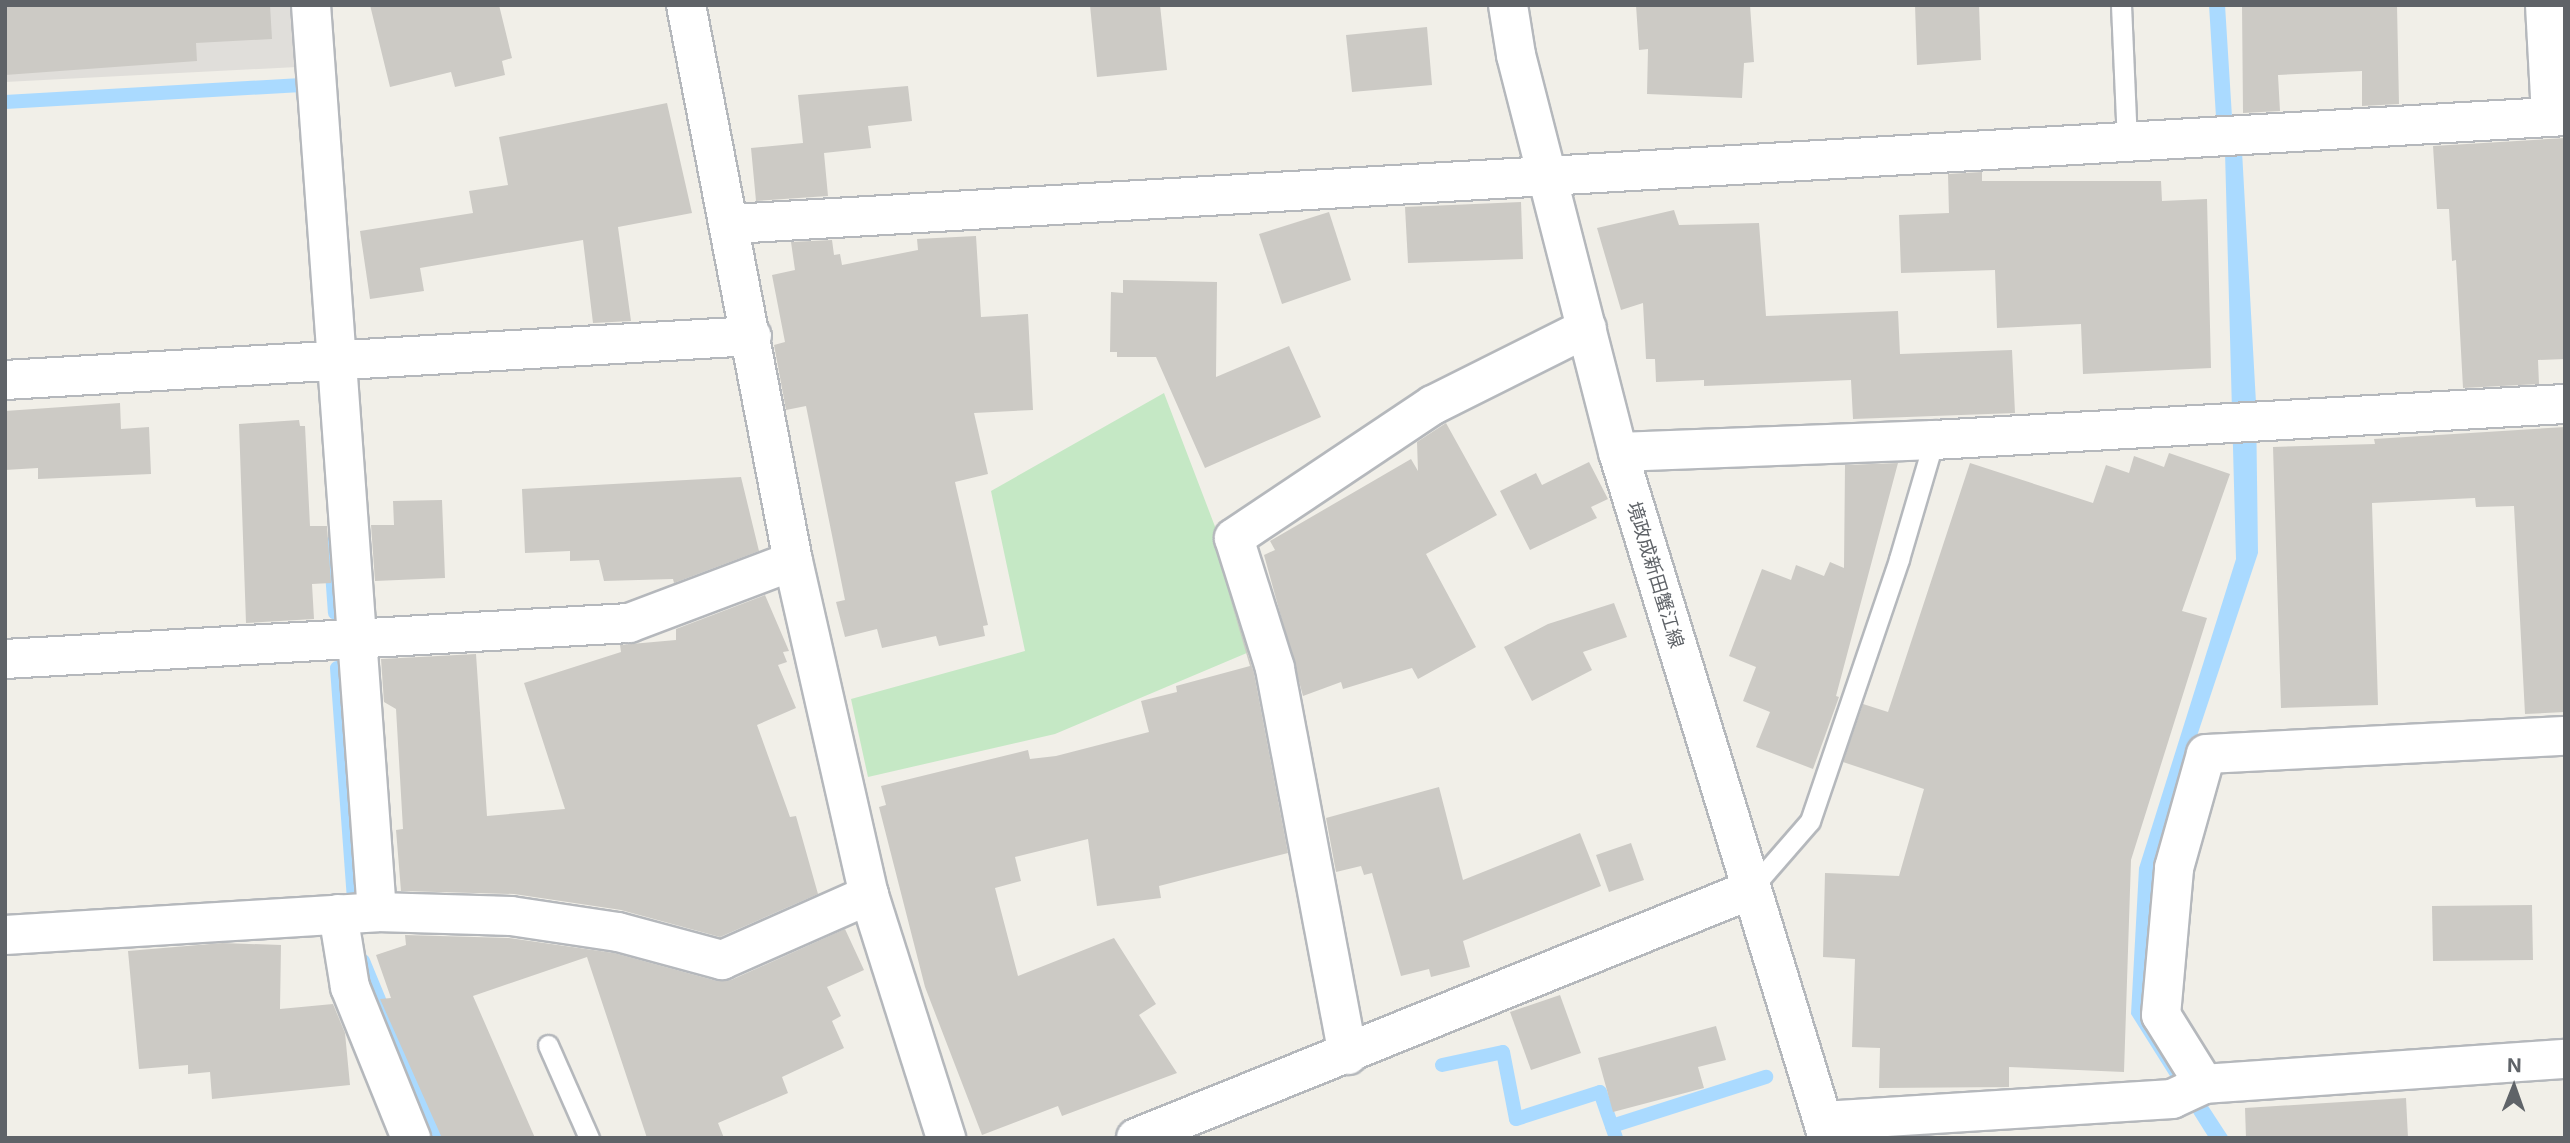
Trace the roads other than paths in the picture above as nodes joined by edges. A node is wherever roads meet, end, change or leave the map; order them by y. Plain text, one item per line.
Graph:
1 (311, 5) edge
2 (686, 5) edge
3 (1507, 5) edge
4 (2121, 5) edge
5 (2545, 5) edge
6 (2558, 117) edge
7 (2127, 142) junction
8 (1547, 175) junction
9 (732, 225) junction
10 (1587, 328) junction
11 (752, 336) junction
12 (337, 360) junction
13 (5, 380) edge
14 (2565, 404) edge
15 (1934, 440) junction
16 (1618, 452) junction
17 (793, 561) junction
18 (358, 638) junction
19 (5, 659) edge
20 (2565, 736) edge
21 (1750, 890) junction
22 (869, 895) junction
23 (377, 912) junction
24 (338, 914) junction
25 (5, 935) edge
26 (548, 1045) dead end
27 (1348, 1055) junction
28 (2565, 1059) edge
29 (2188, 1091) junction
30 (1825, 1129) edge
31 (411, 1138) edge
32 (589, 1138) edge
33 (946, 1138) edge
34 (1136, 1138) edge

1 - 12 street
2 - 9 street
3 - 8 street, 境政成新田蟹江線
4 - 7 lane
5 - 6 street
6 - 7 street
7 - 8 street
8 - 9 street
8 - 10 street, 境政成新田蟹江線
9 - 11 street
10 - 16 street, 境政成新田蟹江線
10 - 27 street
11 - 12 street
11 - 17 street
12 - 13 street
12 - 18 street
14 - 15 street
15 - 16 street
15 - 21 lane
16 - 21 street, 境政成新田蟹江線
17 - 18 street
17 - 22 street
18 - 19 street
18 - 23 street
20 - 29 street
21 - 27 street
21 - 30 street, 境政成新田蟹江線
22 - 23 street
22 - 33 street
23 - 24 street
24 - 25 street
24 - 31 street
26 - 32 lane
27 - 34 street
28 - 29 street
29 - 30 street

